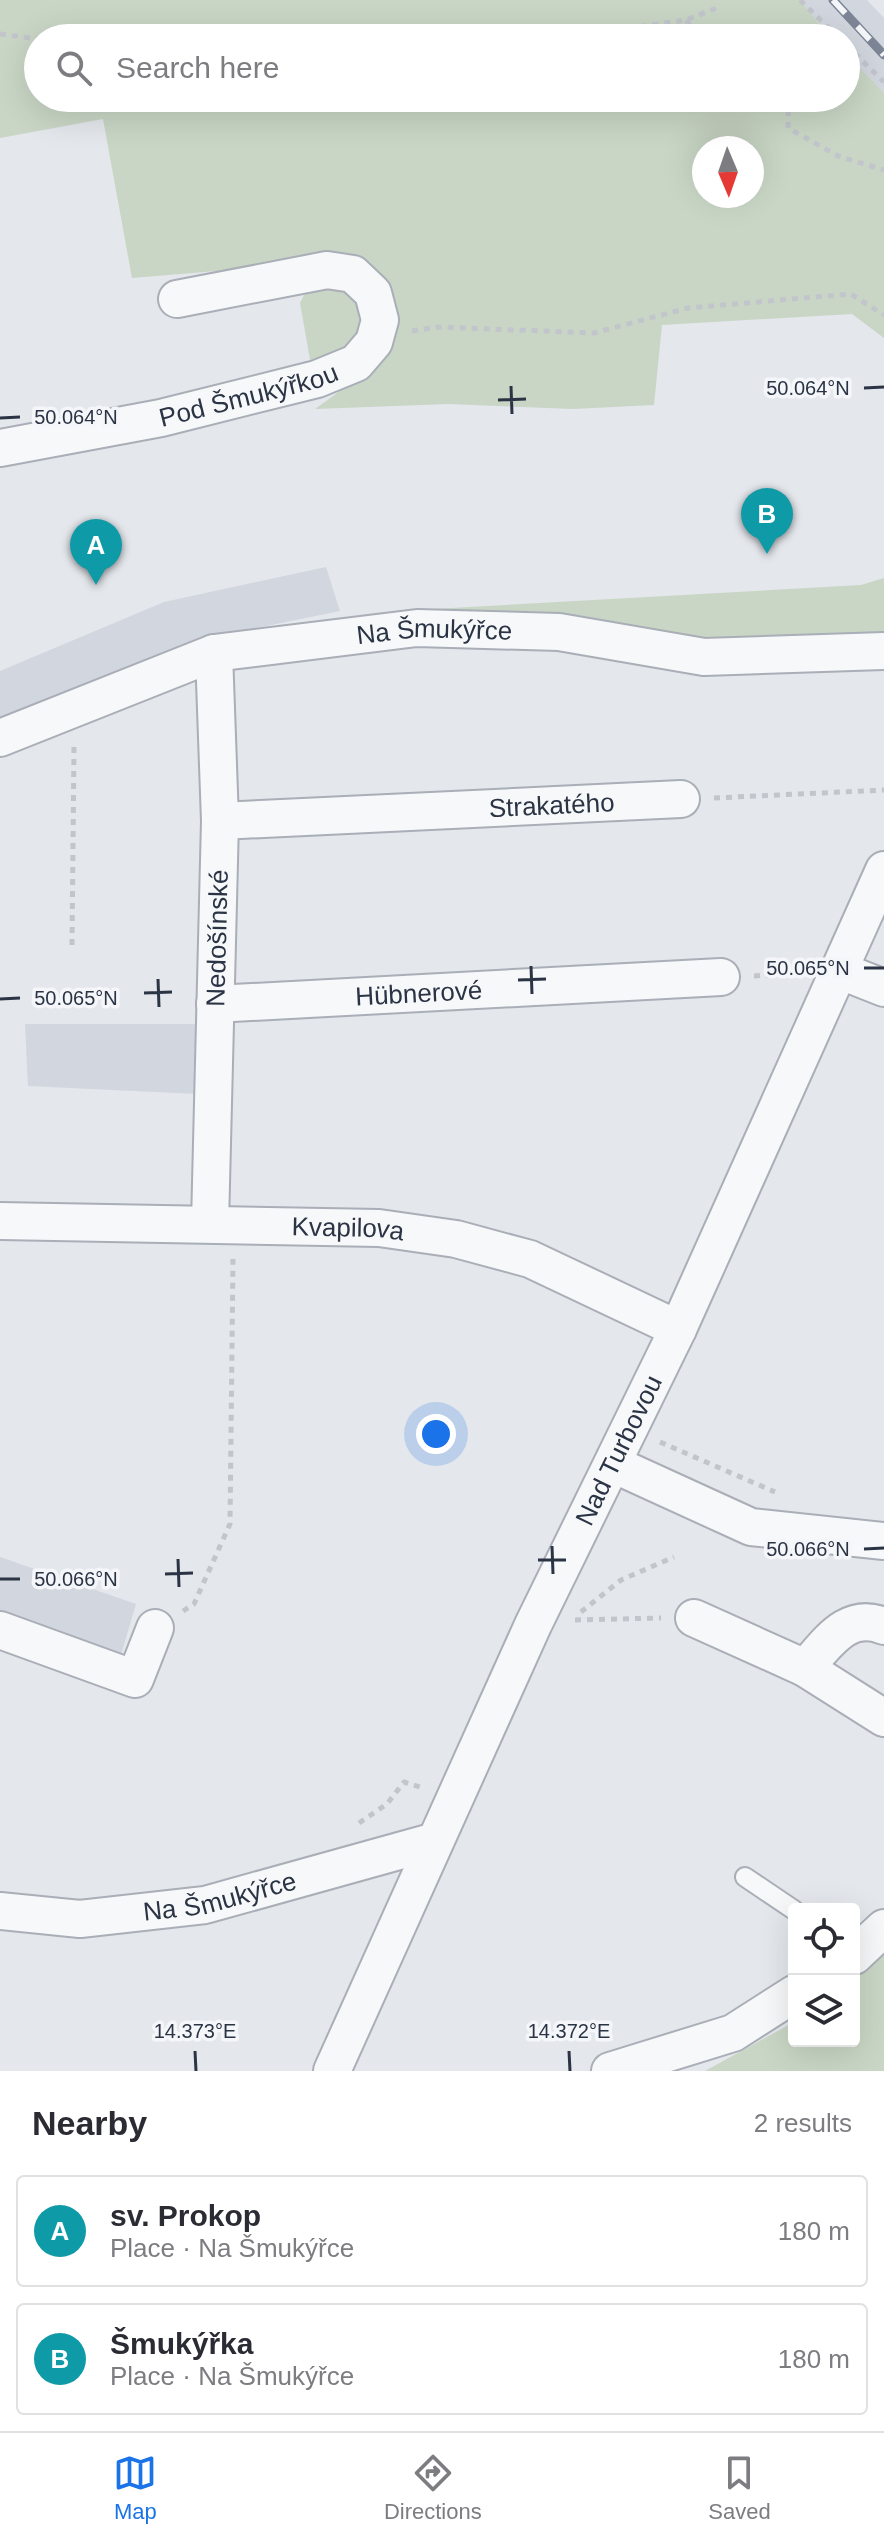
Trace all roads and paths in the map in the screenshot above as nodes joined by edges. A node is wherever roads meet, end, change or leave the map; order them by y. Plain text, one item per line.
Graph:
1 (800, 0) edge
2 (719, 7) dead end
3 (686, 20) junction
4 (658, 24) edge
5 (689, 24) edge
6 (825, 24) edge
7 (0, 34) edge
8 (24, 37) edge
9 (860, 59) edge
10 (884, 82) edge
11 (789, 112) edge
12 (884, 170) edge
13 (177, 299) dead end
14 (884, 315) edge
15 (376, 337) junction
16 (0, 448) edge
17 (884, 651) edge
18 (214, 653) junction
19 (74, 708) junction
20 (0, 738) edge
21 (884, 790) edge
22 (681, 799) joint
23 (220, 821) junction
24 (884, 870) edge
25 (72, 945) dead end
26 (827, 972) junction
27 (721, 977) joint
28 (884, 988) edge
29 (215, 1004) junction
30 (0, 1221) edge
31 (222, 1224) junction
32 (678, 1329) junction
33 (649, 1437) dead end
34 (613, 1464) junction
35 (786, 1497) dead end
36 (884, 1541) edge
37 (694, 1618) joint
38 (574, 1620) dead end
39 (884, 1626) edge
40 (155, 1628) joint
41 (0, 1630) edge
42 (805, 1668) junction
43 (884, 1718) edge
44 (404, 1782) dead end
45 (429, 1790) dead end
46 (435, 1841) junction
47 (745, 1877) dead end
48 (788, 1906) edge
49 (0, 1911) edge
50 (788, 1998) edge
51 (332, 2071) edge
52 (610, 2071) edge

1 - 6 path
2 - 3 path
3 - 4 path
3 - 5 path
7 - 8 path
9 - 10 path
11 - 12 path
13 - 15 street
14 - 15 path
15 - 16 street, Pod Šmukýřkou
17 - 18 street, Na Šmukýřce
18 - 19 street, Na Šmukýřce
18 - 23 street, Nedošínské
19 - 20 street, Na Šmukýřce
19 - 25 path
21 - 22 path
22 - 23 street, Strakatého
23 - 29 street, Nedošínské
24 - 26 street, Nad Turbovou
26 - 27 path
26 - 28 street
26 - 32 street, Nad Turbovou
27 - 29 street, Hübnerové
29 - 31 street, Nedošínské
30 - 31 street, Kvapilova
31 - 32 street, Kvapilova
31 - 40 path
32 - 34 street, Nad Turbovou
33 - 35 path
34 - 36 street
34 - 46 street, Nad Turbovou
37 - 38 path
37 - 42 street
39 - 42 street
40 - 41 street
42 - 43 street
44 - 45 path
46 - 49 street, Na Šmukýřce
46 - 51 street, Nad Turbovou
47 - 48 lane
50 - 52 street

